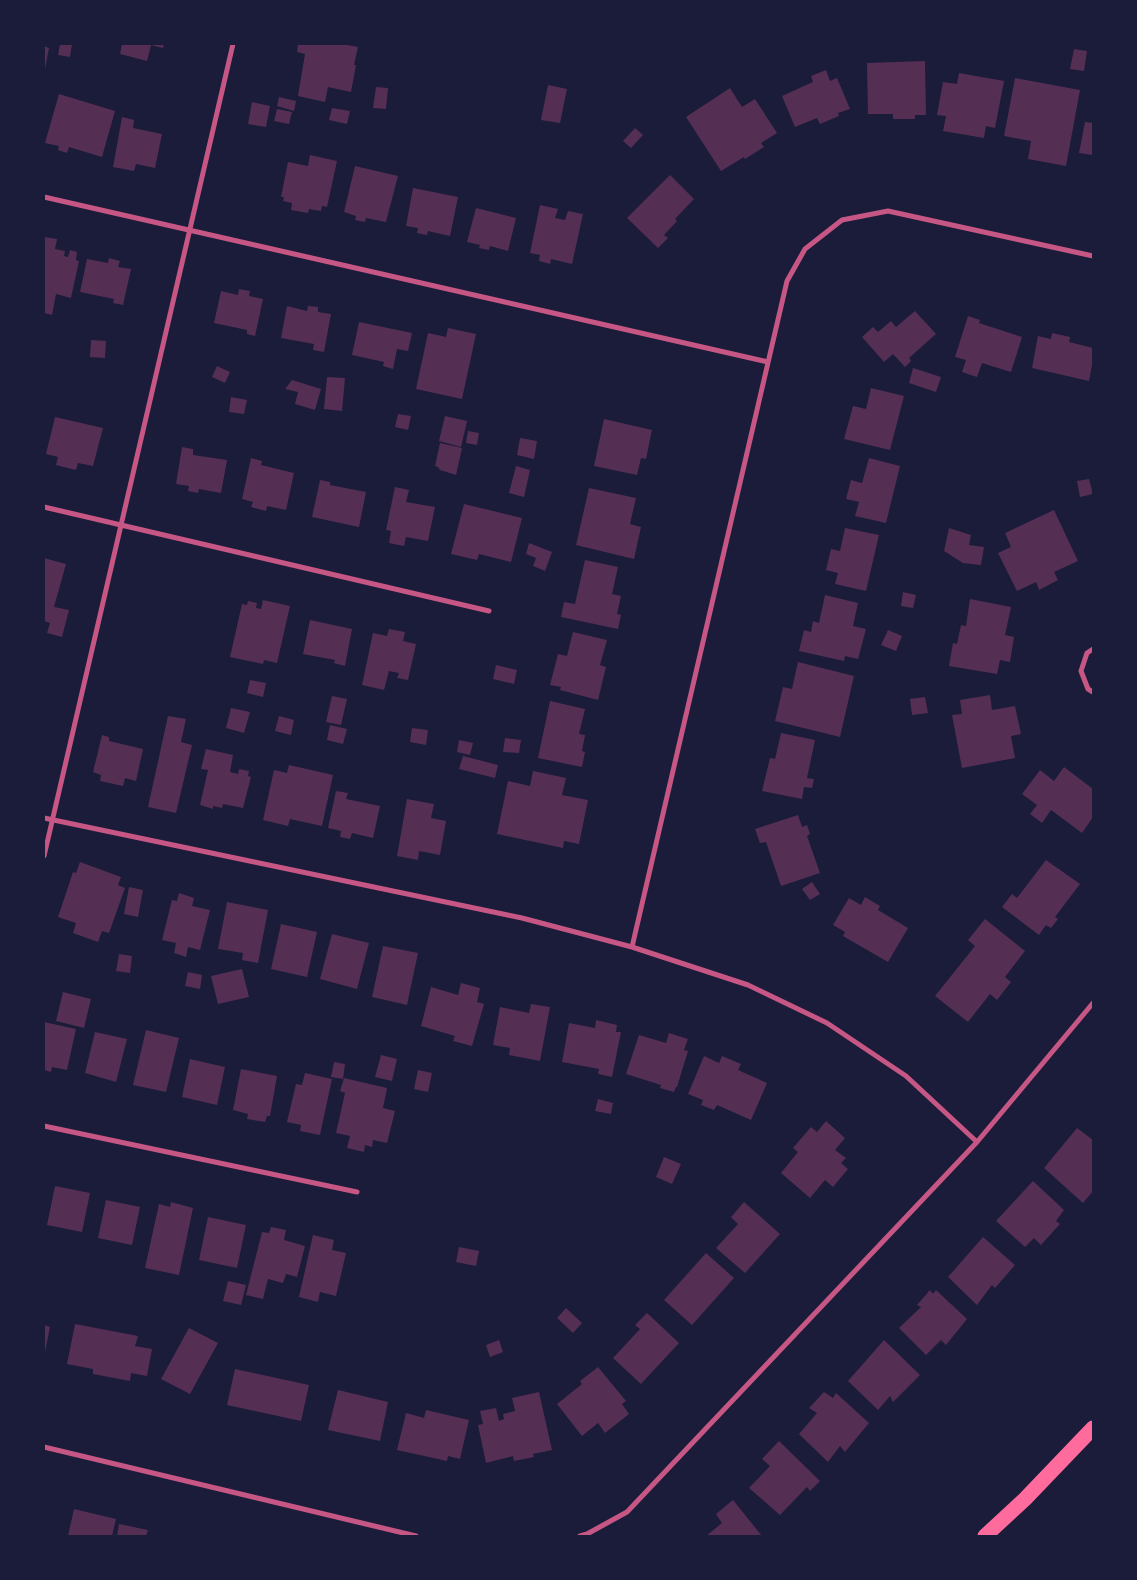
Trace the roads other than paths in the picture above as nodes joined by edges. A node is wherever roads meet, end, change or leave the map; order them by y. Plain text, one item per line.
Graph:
1 (233, 44) edge
2 (44, 197) edge
3 (189, 230) junction
4 (1093, 256) edge
5 (768, 362) junction
6 (44, 507) edge
7 (121, 525) junction
8 (489, 611) dead end
9 (1093, 649) edge
10 (1093, 692) edge
11 (44, 818) edge
12 (52, 820) junction
13 (44, 856) edge
14 (632, 947) junction
15 (1093, 1003) edge
16 (44, 1126) edge
17 (977, 1142) junction
18 (357, 1192) dead end
19 (1093, 1428) edge
20 (44, 1447) edge
21 (416, 1536) edge
22 (580, 1536) edge
23 (985, 1536) edge

1 - 3 street
2 - 3 street
3 - 5 street
3 - 7 street
4 - 5 street
5 - 14 street
6 - 7 street
7 - 8 street
7 - 12 street
9 - 10 street
11 - 12 street
12 - 13 street
12 - 14 street
14 - 17 street
15 - 17 street
16 - 18 street
17 - 22 street
19 - 23 highway
20 - 21 street

